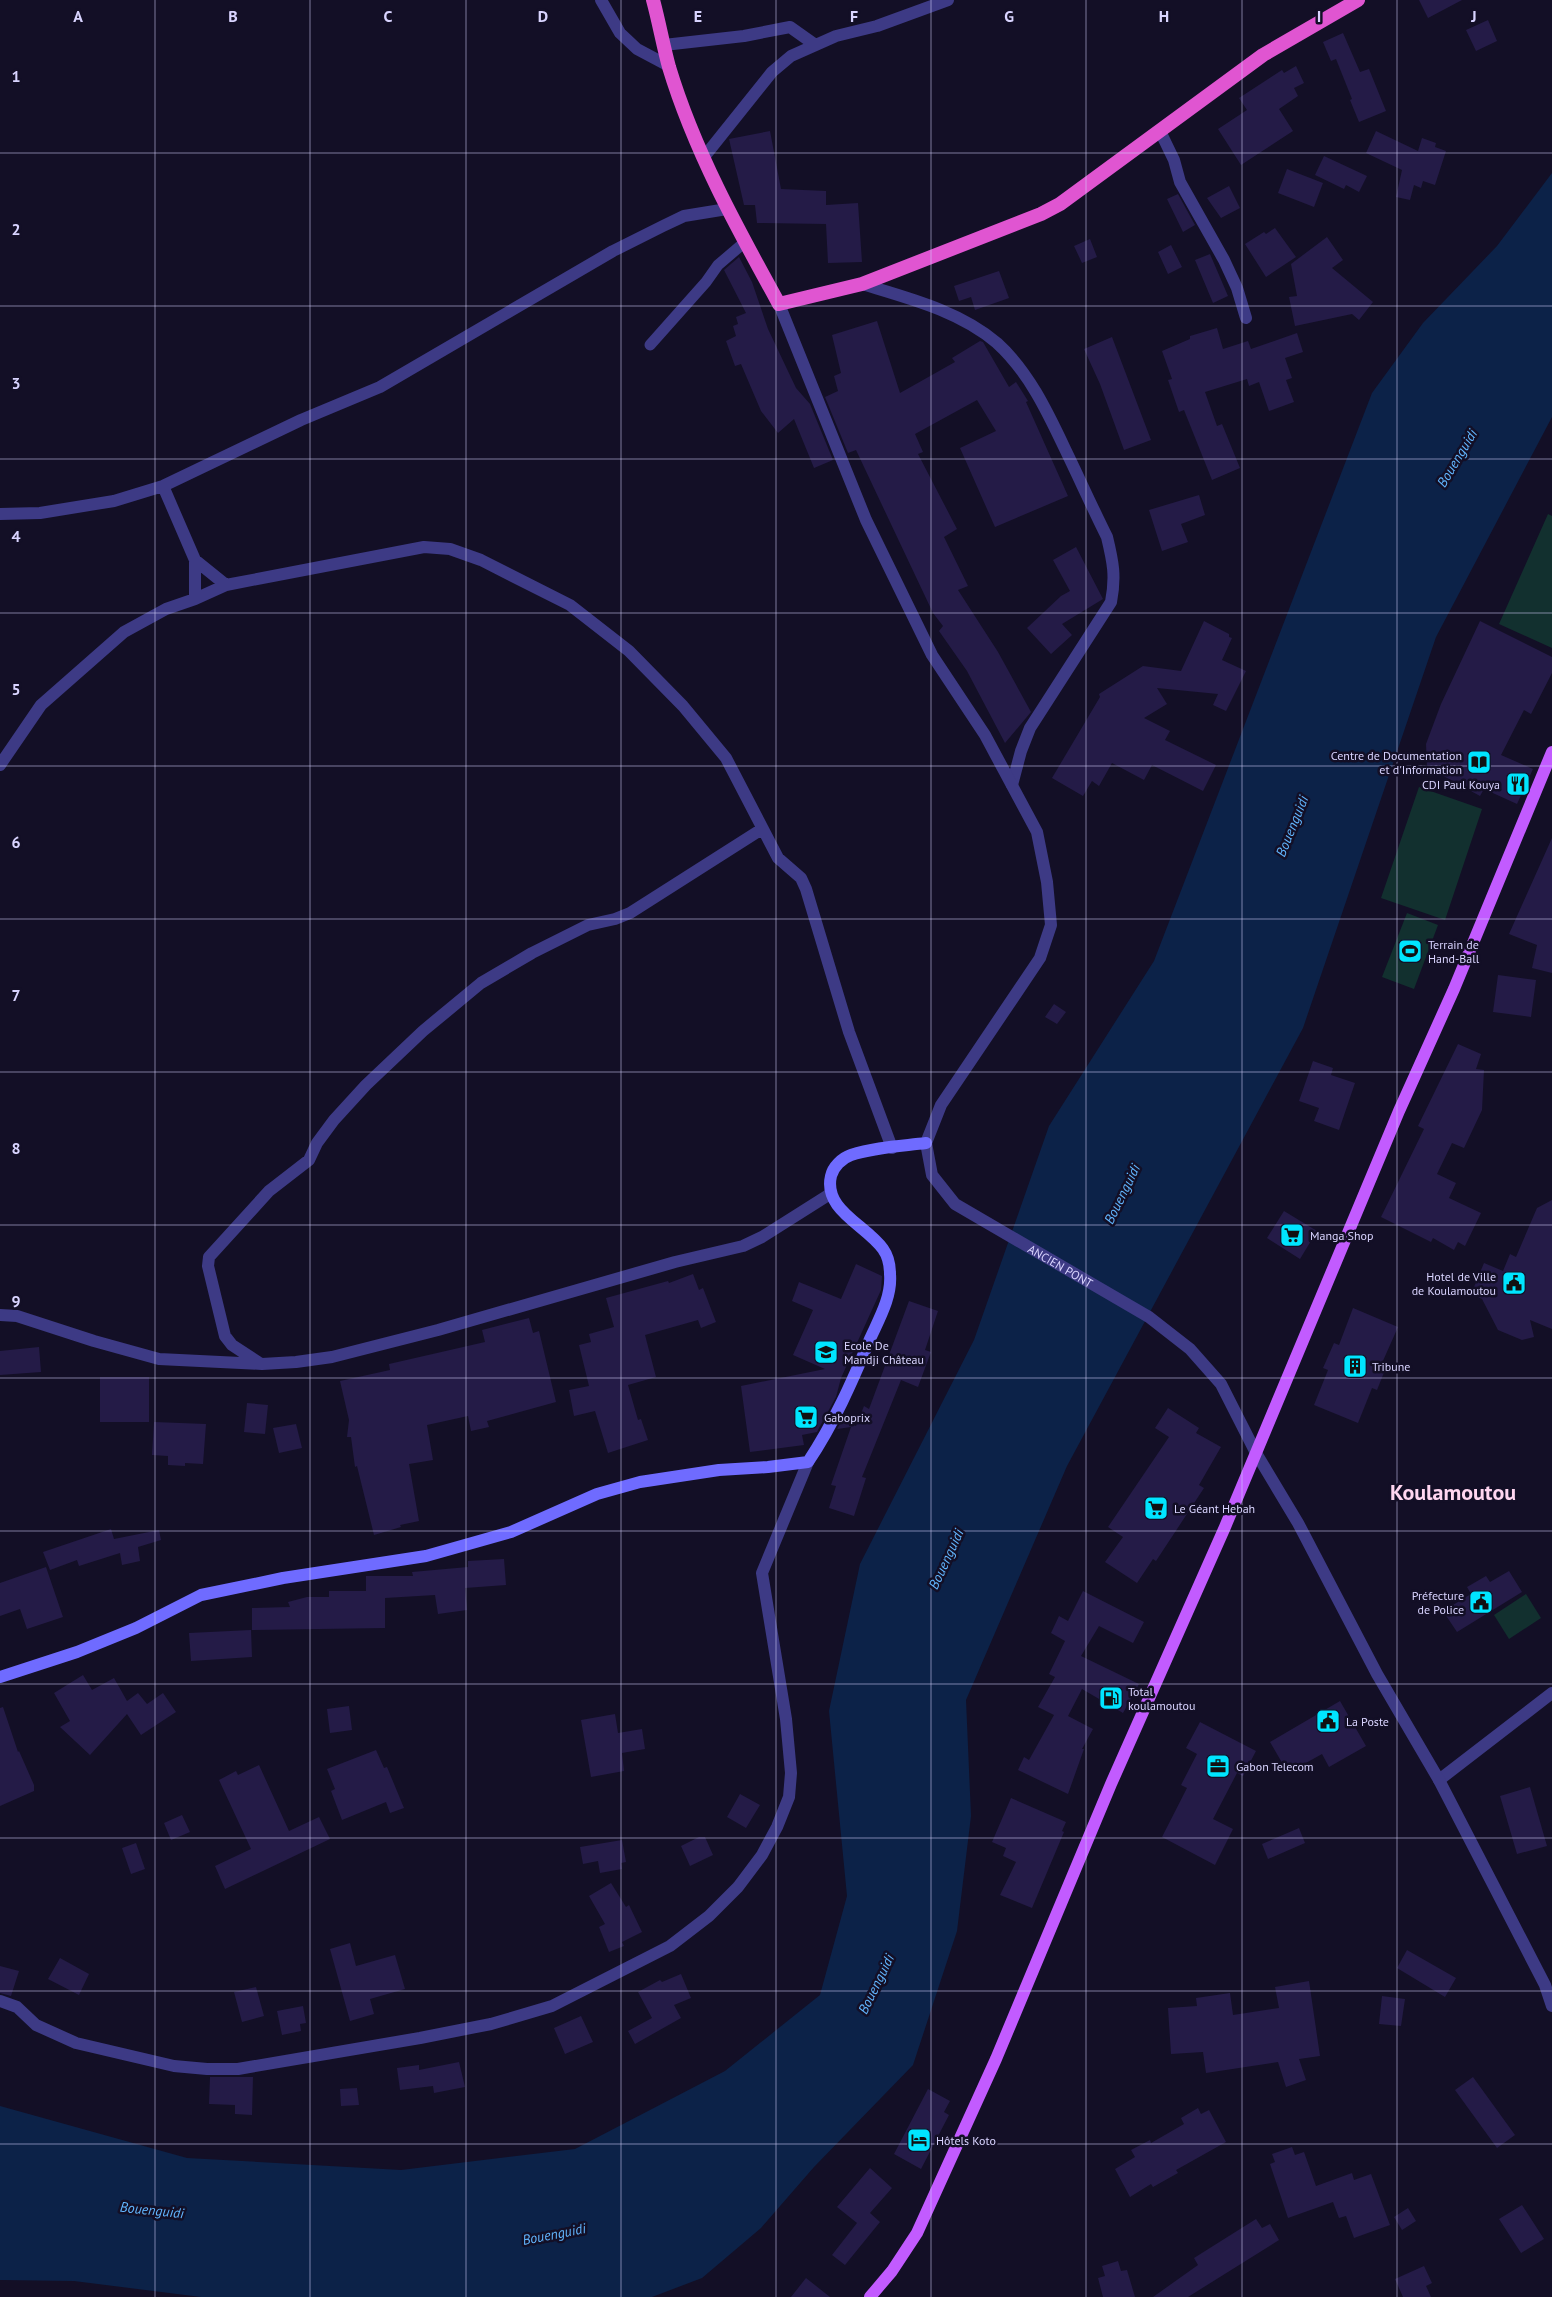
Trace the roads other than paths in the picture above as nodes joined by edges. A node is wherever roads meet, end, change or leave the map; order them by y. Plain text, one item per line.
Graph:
1 (600, 0) edge
2 (653, 0) edge
3 (948, 0) edge
4 (1358, 0) edge
5 (814, 44) junction
6 (664, 45) junction
7 (669, 66) junction
8 (1160, 131) junction
9 (704, 157) junction
10 (727, 210) junction
11 (745, 242) junction
12 (862, 284) junction
13 (779, 304) junction
14 (1246, 318) dead end
15 (650, 345) dead end
16 (163, 486) junction
17 (0, 514) edge
18 (195, 560) junction
19 (226, 585) junction
20 (195, 599) junction
21 (1552, 752) edge
22 (0, 765) edge
23 (1012, 785) junction
24 (762, 829) junction
25 (926, 1142) junction
26 (892, 1148) junction
27 (830, 1194) junction
28 (0, 1315) edge
29 (262, 1364) junction
30 (1256, 1453) junction
31 (808, 1462) junction
32 (0, 1677) edge
33 (1552, 1693) edge
34 (1439, 1780) junction
35 (0, 2001) edge
36 (1552, 2006) edge
37 (870, 2297) edge

1 - 7 street
2 - 6 highway
3 - 5 street
4 - 8 highway
5 - 6 street
5 - 9 street
6 - 7 highway
7 - 9 highway
8 - 12 highway
8 - 14 street
9 - 10 highway
10 - 11 highway
10 - 16 street
11 - 13 highway
11 - 15 lane
12 - 13 highway
12 - 23 street
13 - 23 street
16 - 17 street
16 - 18 street
18 - 19 street
18 - 20 street
19 - 20 street
19 - 24 street
20 - 22 street
21 - 30 main road
23 - 25 street
24 - 26 street
24 - 29 street
25 - 26 main road
25 - 30 street, ANCIEN PONT
26 - 27 main road
27 - 29 street
27 - 31 main road
28 - 29 street
30 - 34 street, ANCIEN PONT
30 - 37 main road
31 - 32 main road
31 - 35 street
33 - 34 street
34 - 36 street, ANCIEN PONT

